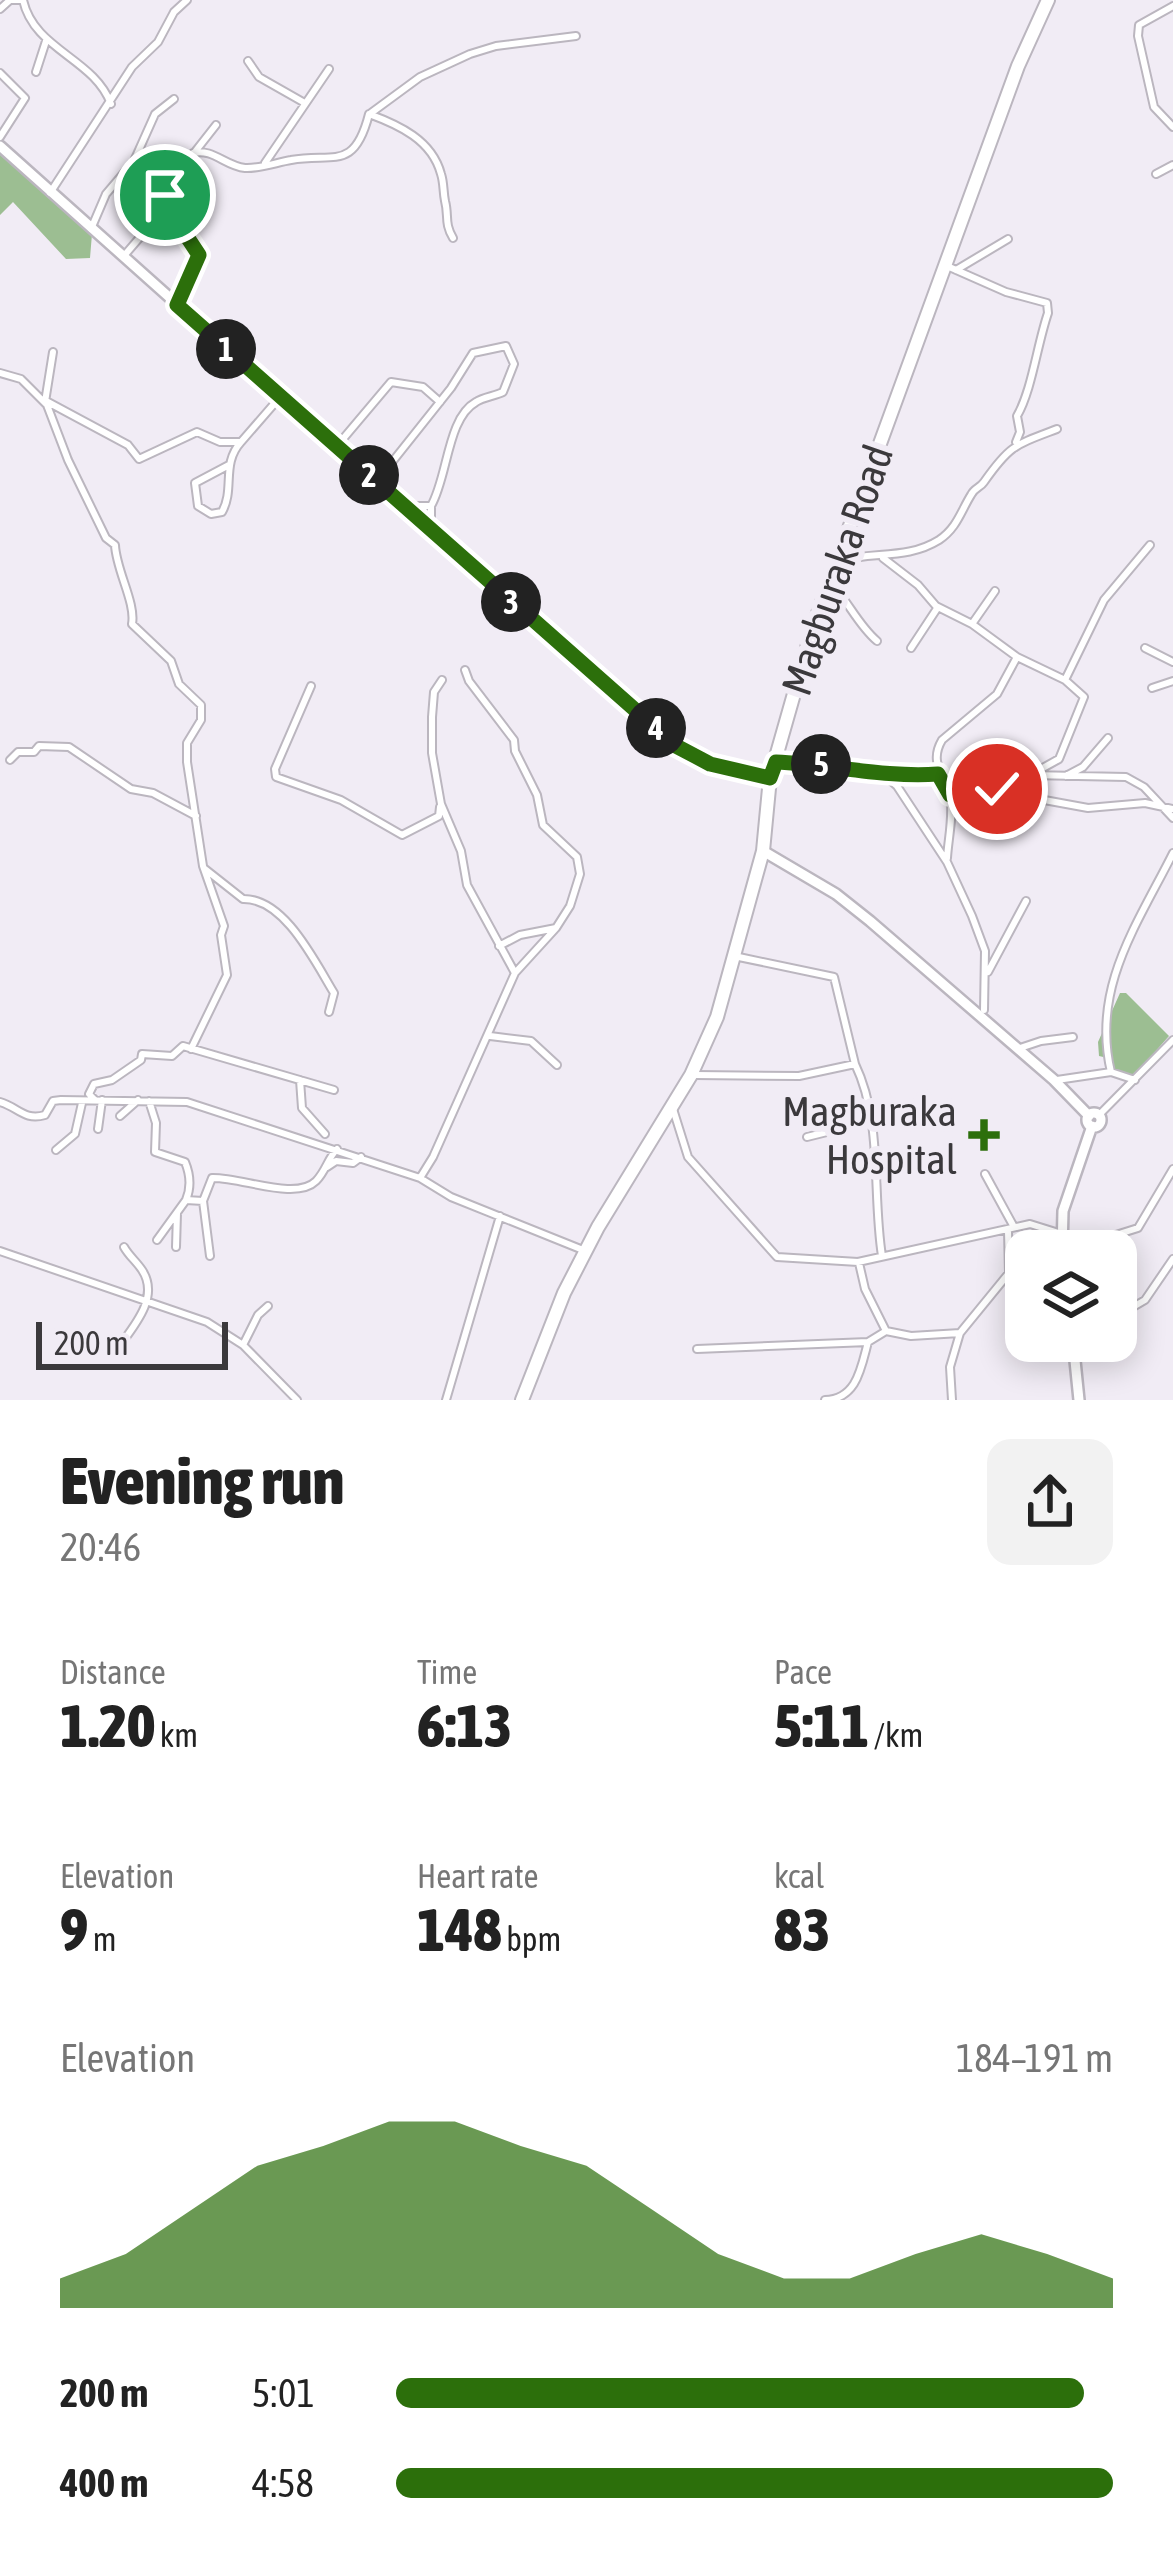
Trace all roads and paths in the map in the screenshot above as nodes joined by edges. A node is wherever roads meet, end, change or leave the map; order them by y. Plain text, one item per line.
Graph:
1 (22, 0) edge
2 (188, 0) edge
3 (1048, 0) edge
4 (1173, 6) edge
5 (0, 9) edge
6 (576, 36) dead end
7 (46, 41) junction
8 (248, 61) dead end
9 (329, 69) dead end
10 (36, 72) dead end
11 (0, 74) edge
12 (174, 99) dead end
13 (303, 102) junction
14 (111, 104) junction
15 (369, 114) junction
16 (385, 120) junction
17 (216, 125) dead end
18 (1173, 128) edge
19 (363, 134) junction
20 (0, 142) edge
21 (193, 153) junction
22 (266, 163) junction
23 (1173, 165) edge
24 (1156, 174) dead end
25 (50, 193) junction
26 (165, 195) junction
27 (92, 229) junction
28 (453, 238) dead end
29 (1008, 239) dead end
30 (123, 257) junction
31 (952, 268) junction
32 (177, 305) junction
33 (53, 352) dead end
34 (0, 373) edge
35 (285, 401) junction
36 (45, 402) junction
37 (440, 402) junction
38 (1057, 429) dead end
39 (241, 442) junction
40 (1016, 442) junction
41 (337, 446) junction
42 (229, 465) junction
43 (377, 482) junction
44 (405, 506) junction
45 (431, 506) junction
46 (431, 530) junction
47 (1150, 544) dead end
48 (883, 557) junction
49 (836, 562) junction
50 (830, 581) junction
51 (995, 591) dead end
52 (938, 607) junction
53 (972, 624) junction
54 (877, 641) dead end
55 (911, 648) dead end
56 (1145, 648) dead end
57 (1017, 657) junction
58 (1173, 662) edge
59 (465, 670) dead end
60 (442, 680) dead end
61 (1065, 680) junction
62 (1173, 681) edge
63 (311, 686) dead end
64 (1152, 688) dead end
65 (1108, 737) dead end
66 (10, 760) dead end
67 (776, 762) junction
68 (878, 770) junction
69 (938, 774) junction
70 (1030, 775) junction
71 (1057, 776) junction
72 (770, 778) junction
73 (980, 781) junction
74 (950, 795) junction
75 (440, 804) junction
76 (1170, 812) edge
77 (196, 816) junction
78 (439, 816) junction
79 (449, 824) junction
80 (763, 851) junction
81 (1173, 853) edge
82 (947, 862) junction
83 (203, 866) junction
84 (1026, 901) dead end
85 (556, 928) junction
86 (499, 946) junction
87 (985, 951) junction
88 (999, 955) junction
89 (734, 956) junction
90 (515, 973) junction
91 (987, 975) junction
92 (985, 1010) dead end
93 (329, 1012) dead end
94 (490, 1036) junction
95 (1073, 1037) dead end
96 (1173, 1040) edge
97 (191, 1049) junction
98 (1017, 1049) junction
99 (855, 1064) junction
100 (557, 1065) dead end
101 (1112, 1072) junction
102 (691, 1075) junction
103 (1054, 1080) junction
104 (1135, 1080) junction
105 (300, 1081) junction
106 (334, 1090) dead end
107 (99, 1100) junction
108 (138, 1100) junction
109 (149, 1101) junction
110 (0, 1102) edge
111 (82, 1103) junction
112 (672, 1108) junction
113 (120, 1116) dead end
114 (1094, 1119) junction
115 (872, 1121) junction
116 (98, 1129) dead end
117 (325, 1134) dead end
118 (807, 1137) dead end
119 (337, 1149) junction
120 (56, 1150) dead end
121 (361, 1157) junction
122 (327, 1166) junction
123 (1173, 1169) edge
124 (985, 1174) dead end
125 (420, 1178) junction
126 (190, 1189) junction
127 (186, 1200) junction
128 (203, 1201) junction
129 (176, 1213) junction
130 (500, 1216) junction
131 (1011, 1229) junction
132 (1040, 1230) edge
133 (1062, 1230) edge
134 (1132, 1230) edge
135 (157, 1240) dead end
136 (124, 1247) dead end
137 (176, 1247) dead end
138 (0, 1251) edge
139 (586, 1252) junction
140 (206, 1253) dead end
141 (882, 1256) junction
142 (1173, 1259) edge
143 (858, 1262) junction
144 (148, 1300) junction
145 (1137, 1305) edge
146 (268, 1306) dead end
147 (886, 1331) junction
148 (960, 1333) junction
149 (78, 1334) dead end
150 (868, 1342) junction
151 (243, 1345) junction
152 (698, 1349) dead end
153 (1075, 1362) edge
154 (297, 1400) edge
155 (446, 1400) edge
156 (522, 1400) edge
157 (825, 1400) edge
158 (952, 1400) edge
159 (1079, 1400) edge

1 - 5 street
1 - 7 street
2 - 14 street
3 - 31 main road, Magburaka Road
4 - 18 street
6 - 15 street
7 - 10 street
7 - 14 street
8 - 13 street
9 - 13 street
11 - 20 street
12 - 27 street
13 - 22 street
14 - 25 street
15 - 16 street
15 - 19 street
16 - 19 street
16 - 28 street
17 - 21 street
19 - 22 street
20 - 25 main road
21 - 22 street
21 - 26 street
23 - 24 street
25 - 27 main road
26 - 30 street
26 - 32 street
27 - 30 main road
29 - 31 street
30 - 32 main road
31 - 40 street
31 - 49 main road, Magburaka Road
32 - 35 main road
33 - 36 street
34 - 36 street
35 - 39 street
35 - 41 main road
36 - 39 street
36 - 77 street
37 - 41 street
37 - 43 street
37 - 45 street
38 - 40 street
39 - 42 street
40 - 48 street
41 - 43 main road
42 - 42 street
43 - 44 main road
44 - 45 street
44 - 46 main road
45 - 46 street
46 - 72 main road
47 - 61 street
48 - 49 street
48 - 52 street
49 - 50 main road, Magburaka Road
50 - 54 street
50 - 67 main road, Magburaka Road
51 - 53 street
52 - 53 street
52 - 55 street
53 - 57 street
56 - 58 street
57 - 61 street
57 - 69 street
59 - 85 street
60 - 75 street
61 - 70 street
62 - 64 street
63 - 78 street
65 - 71 street
66 - 77 street
67 - 68 street
67 - 72 main road, Magburaka Road
68 - 69 street
68 - 82 street
69 - 74 street
70 - 71 street
70 - 73 street
71 - 76 street
72 - 80 main road, Magburaka Road
73 - 74 street
73 - 76 street
74 - 82 street
75 - 78 street
75 - 79 street
77 - 83 street
78 - 79 street
79 - 86 street
80 - 89 main road, Magburaka Road
80 - 98 main road
81 - 101 street
82 - 87 street
83 - 93 street
83 - 97 street
84 - 88 street
85 - 86 street
85 - 90 street
86 - 90 street
87 - 88 street
87 - 91 street
88 - 91 street
89 - 99 street
89 - 102 main road, Magburaka Road
90 - 94 street
91 - 92 street
94 - 100 street
94 - 125 street
95 - 98 street
96 - 104 street
97 - 105 street
97 - 107 street
98 - 103 main road
99 - 102 street
99 - 115 street
101 - 103 street
101 - 104 street
102 - 112 main road, Magburaka Road
103 - 114 main road
104 - 114 street
105 - 106 street
105 - 117 street
107 - 108 street
107 - 111 street
107 - 116 street
108 - 109 street
108 - 113 street
109 - 119 street
109 - 126 street
110 - 111 street
111 - 120 street
112 - 139 main road, Magburaka Road
112 - 143 street
114 - 133 main road
115 - 118 street
115 - 141 street
119 - 121 street
119 - 122 street
121 - 122 street
121 - 125 street
122 - 128 street
123 - 134 street
124 - 131 street
125 - 130 street
126 - 127 street
126 - 128 street
127 - 128 street
127 - 129 street
128 - 140 street
129 - 135 street
129 - 137 street
130 - 139 street
130 - 155 street
131 - 132 street
131 - 141 street
131 - 148 street
136 - 144 street
138 - 144 street
139 - 156 main road, Magburaka Road
141 - 143 street
142 - 145 street
143 - 147 street
144 - 149 street
144 - 151 street
146 - 151 street
147 - 148 street
147 - 150 street
148 - 158 street
150 - 152 street
150 - 157 street
151 - 154 street
153 - 159 main road

